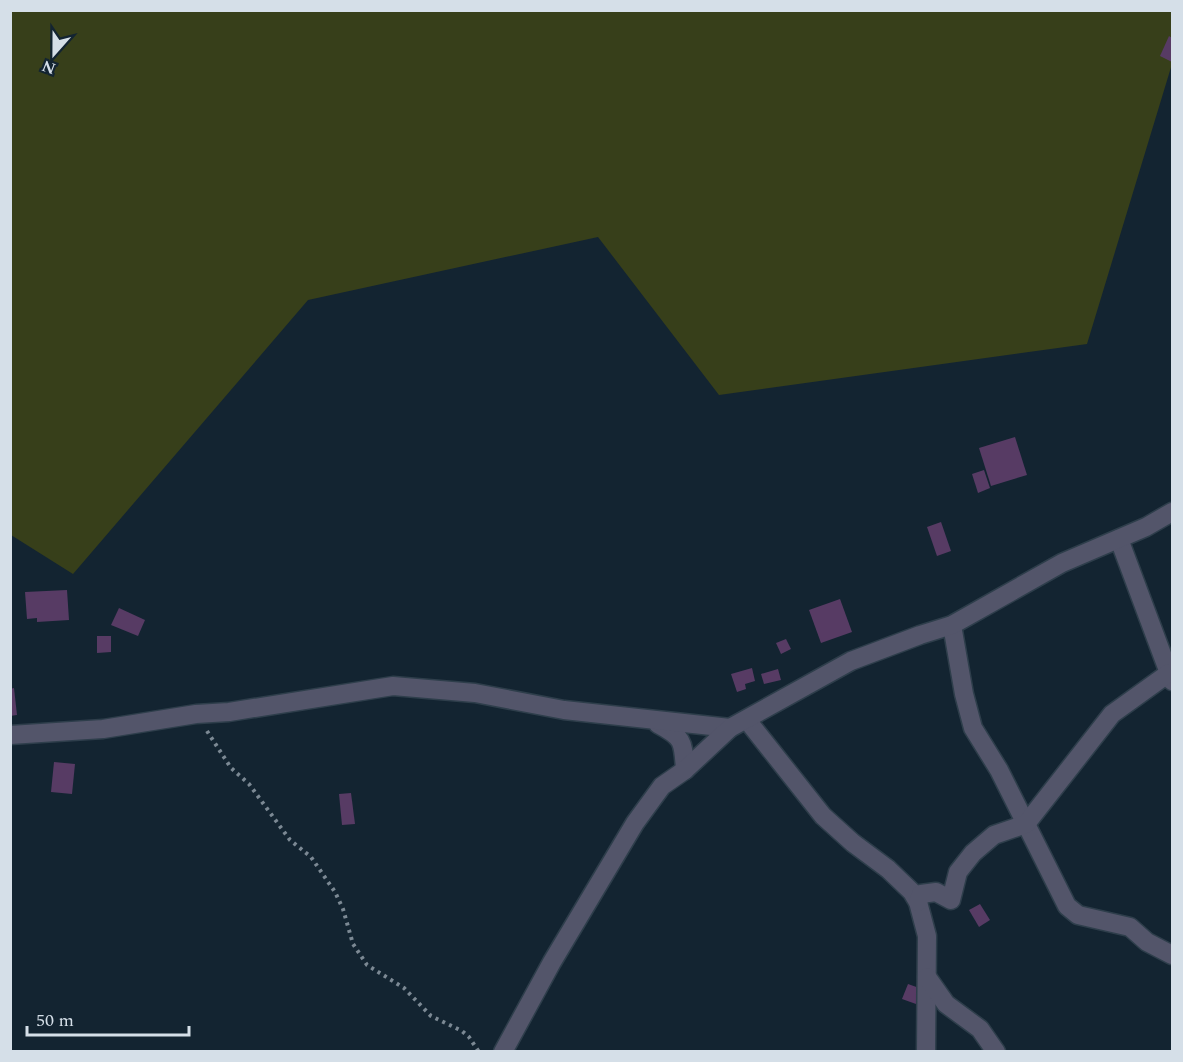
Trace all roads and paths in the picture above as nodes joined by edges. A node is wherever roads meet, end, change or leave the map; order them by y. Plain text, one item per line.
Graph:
1 (1173, 512) edge
2 (1119, 539) junction
3 (952, 625) junction
4 (1171, 677) edge
5 (196, 714) junction
6 (650, 720) junction
7 (747, 720) junction
8 (730, 729) junction
9 (10, 735) edge
10 (685, 770) junction
11 (1026, 824) junction
12 (918, 902) junction
13 (1173, 955) edge
14 (927, 977) junction
15 (479, 1052) edge
16 (503, 1052) edge
17 (926, 1052) edge
18 (996, 1052) edge

1 - 2 street
2 - 3 street
2 - 4 street
3 - 7 street
3 - 11 street
4 - 11 street
5 - 6 street
5 - 9 street
5 - 15 path
6 - 8 street
6 - 10 street
7 - 8 street
7 - 12 street
8 - 10 street
10 - 16 street
11 - 12 street
11 - 13 street
12 - 14 street
14 - 17 street
14 - 18 street

